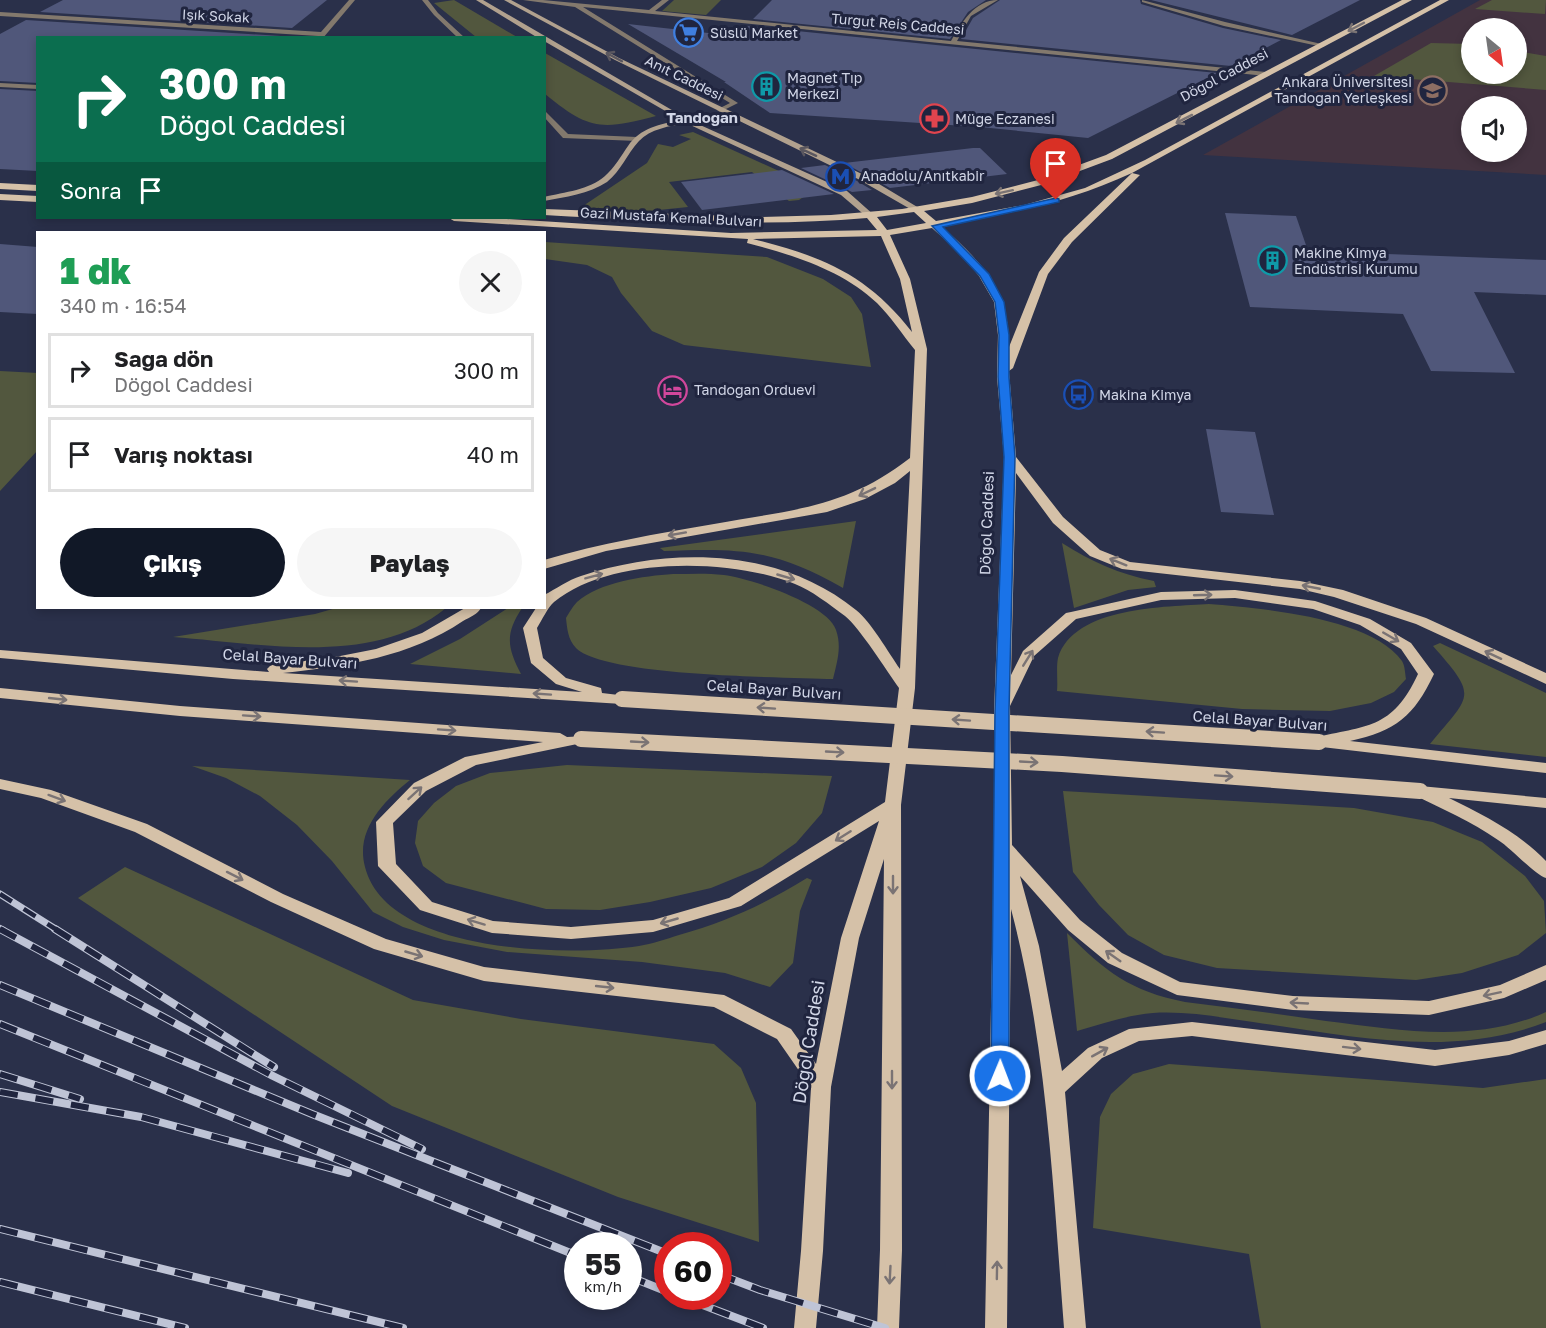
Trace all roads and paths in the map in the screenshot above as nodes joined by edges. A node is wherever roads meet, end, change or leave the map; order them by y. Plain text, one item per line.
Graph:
1 (352, 0) edge
2 (425, 0) edge
3 (478, 0) edge
4 (507, 0) edge
5 (526, 0) edge
6 (563, 0) edge
7 (666, 0) edge
8 (995, 0) edge
9 (1148, 0) edge
10 (1408, 0) edge
11 (1445, 0) edge
12 (575, 6) junction
13 (649, 13) junction
14 (0, 14) edge
15 (320, 36) edge
16 (460, 36) edge
17 (541, 36) edge
18 (546, 39) edge
19 (953, 42) junction
20 (1323, 45) junction
21 (1266, 74) junction
22 (0, 86) edge
23 (36, 87) edge
24 (720, 110) junction
25 (546, 114) edge
26 (687, 121) junction
27 (637, 139) junction
28 (1148, 162) junction
29 (0, 186) edge
30 (36, 188) edge
31 (0, 197) edge
32 (36, 199) edge
33 (546, 199) edge
34 (915, 208) junction
35 (546, 212) edge
36 (871, 216) junction
37 (469, 219) edge
38 (936, 226) junction
39 (886, 233) junction
40 (731, 236) junction
41 (921, 349) junction
42 (1003, 377) junction
43 (1010, 457) junction
44 (915, 460) junction
45 (546, 564) edge
46 (546, 602) edge
47 (473, 609) edge
48 (542, 609) edge
49 (0, 654) edge
50 (233, 674) junction
51 (1546, 680) edge
52 (907, 688) junction
53 (0, 693) edge
54 (622, 699) junction
55 (1002, 711) junction
56 (581, 739) junction
57 (1319, 742) junction
58 (1546, 768) edge
59 (0, 784) edge
60 (1420, 791) junction
61 (1546, 802) edge
62 (893, 805) junction
63 (1003, 846) junction
64 (1546, 872) edge
65 (1546, 972) edge
66 (1546, 1037) edge
67 (821, 1087) junction
68 (1055, 1089) junction
69 (805, 1328) edge
70 (888, 1328) edge
71 (996, 1328) edge
72 (1076, 1328) edge

1 - 15 street
2 - 16 street
3 - 17 main road
24 -> 4 main road, Anıt Caddesi
5 - 12 street, Turgut Reis Caddesi
6 - 12 street
7 - 13 street
8 - 19 street
9 - 20 street
10 -> 20 main road, Dögol Caddesi
11 - 28 main road
12 - 13 street, Turgut Reis Caddesi
12 - 24 street
13 - 19 street, Turgut Reis Caddesi
14 - 15 street, Işık Sokak
18 - 26 main road
19 - 21 street, Turgut Reis Caddesi
20 - 21 main road, Dögol Caddesi
21 -> 34 main road, Dögol Caddesi
22 - 23 street
34 -> 24 main road, Anıt Caddesi
25 - 27 street
26 - 27 main road
26 - 36 main road
27 - 33 main road
28 - 38 main road
28 - 42 main road
29 - 30 main road
31 - 32 main road
34 - 36 main road, Dögol Caddesi
34 - 38 main road, Dögol Caddesi
35 - 36 main road, Gazi Mustafa Kemal Bulvarı
36 - 39 main road, Dögol Caddesi
37 - 40 main road, Gazi Mustafa Kemal Bulvarı
38 - 39 main road
38 - 42 main road, Dögol Caddesi
39 - 40 main road, Gazi Mustafa Kemal Bulvarı
39 - 41 main road, Dögol Caddesi
40 - 41 main road
41 - 44 main road, Dögol Caddesi
42 - 43 main road, Dögol Caddesi
51 -> 43 main road
43 - 55 main road, Dögol Caddesi
44 -> 45 main road
44 - 52 main road, Dögol Caddesi
46 -> 52 main road
47 - 50 main road
48 - 54 main road
49 - 50 main road, Celal Bayar Bulvarı
54 -> 50 main road, Celal Bayar Bulvarı
52 - 62 main road, Dögol Caddesi
53 -> 56 main road
57 -> 54 main road, Celal Bayar Bulvarı, bridge
55 -> 57 main road
55 - 63 main road, Dögol Caddesi
56 -> 60 main road, bridge
62 -> 56 main road
57 - 58 main road, Celal Bayar Bulvarı
59 -> 67 main road
60 - 61 main road
60 - 64 main road
62 - 67 main road, Dögol Caddesi
62 -> 70 main road, Dögol Caddesi
65 -> 63 main road
63 - 68 main road, Dögol Caddesi
71 -> 63 main road, Dögol Caddesi
68 -> 66 main road
67 - 69 main road, Dögol Caddesi
68 - 72 main road, Dögol Caddesi

